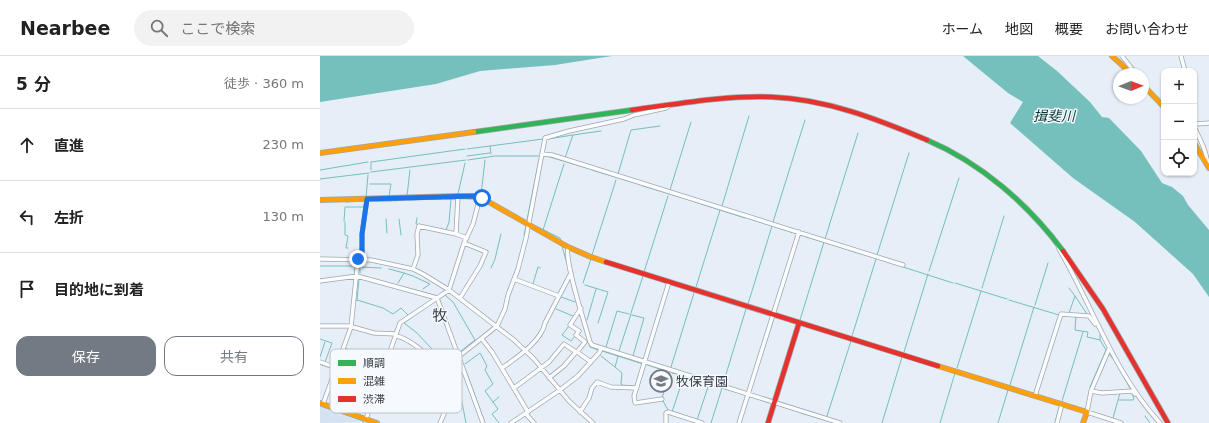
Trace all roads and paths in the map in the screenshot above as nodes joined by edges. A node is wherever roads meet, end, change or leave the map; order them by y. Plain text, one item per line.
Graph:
1 (1112, 56) edge
2 (1122, 56) edge
3 (1181, 56) edge
4 (1125, 68) edge
5 (1131, 68) edge
6 (1184, 68) edge
7 (1149, 91) edge
8 (1161, 104) edge
9 (669, 106) junction
10 (1209, 123) edge
11 (1197, 124) edge
12 (1197, 134) edge
13 (1197, 148) edge
14 (320, 153) edge
15 (542, 154) junction
16 (1208, 167) edge
17 (458, 196) junction
18 (480, 197) junction
19 (367, 199) junction
20 (320, 200) edge
21 (528, 224) junction
22 (799, 232) junction
23 (456, 234) junction
24 (466, 238) junction
25 (464, 243) junction
26 (1058, 245) junction
27 (568, 247) junction
28 (320, 259) edge
29 (360, 259) junction
30 (903, 265) dead end
31 (413, 269) junction
32 (571, 274) junction
33 (357, 276) junction
34 (514, 279) junction
35 (320, 281) edge
36 (669, 282) junction
37 (449, 290) junction
38 (559, 296) junction
39 (437, 298) junction
40 (460, 298) junction
41 (581, 308) junction
42 (773, 315) junction
43 (799, 323) junction
44 (320, 326) edge
45 (497, 326) junction
46 (351, 327) junction
47 (1101, 332) junction
48 (396, 335) junction
49 (482, 339) junction
50 (1109, 348) junction
51 (343, 349) edge
52 (391, 349) edge
53 (420, 349) edge
54 (455, 349) edge
55 (601, 349) junction
56 (525, 350) junction
57 (577, 352) junction
58 (462, 354) edge
59 (320, 362) edge
60 (591, 362) junction
61 (645, 362) junction
62 (330, 366) edge
63 (462, 368) edge
64 (502, 368) junction
65 (541, 368) junction
66 (549, 378) junction
67 (330, 382) edge
68 (514, 388) junction
69 (637, 388) junction
70 (560, 390) junction
71 (1092, 391) junction
72 (748, 394) junction
73 (1035, 396) junction
74 (1138, 398) junction
75 (662, 399) dead end
76 (321, 403) edge
77 (775, 403) junction
78 (1062, 404) junction
79 (580, 412) junction
80 (1087, 412) junction
81 (346, 413) edge
82 (444, 413) edge
83 (527, 413) junction
84 (366, 421) edge
85 (592, 422) edge
86 (377, 423) edge
87 (440, 423) edge
88 (483, 423) edge
89 (511, 423) edge
90 (534, 423) edge
91 (666, 423) edge
92 (702, 423) edge
93 (739, 423) edge
94 (768, 423) edge
95 (840, 423) edge
96 (1057, 423) edge
97 (1083, 423) edge
98 (1122, 423) edge
99 (1160, 423) edge
100 (1168, 423) edge

1 - 4 street
2 - 5 street
3 - 6 street
7 - 8 street
9 - 14 street
9 - 15 street
9 - 26 street
10 - 11 street
12 - 16 street
13 - 16 street
15 - 21 street
15 - 22 street
17 - 18 street
17 - 19 street
17 - 23 street
18 - 21 street
18 - 24 street
19 - 20 street
19 - 29 street
21 - 27 street
21 - 34 street
22 - 30 street
22 - 42 street
23 - 24 street
23 - 31 street
24 - 25 street
25 - 37 street
25 - 40 street
26 - 47 street
26 - 100 street
27 - 32 street
27 - 36 street
28 - 29 street
29 - 31 street
29 - 33 street
31 - 37 street
32 - 38 street
32 - 41 street
33 - 35 street
33 - 39 street
33 - 46 street
34 - 38 street
34 - 45 street
36 - 42 street
36 - 61 street
37 - 39 street
37 - 40 street
38 - 56 street
39 - 48 street
39 - 54 street
40 - 45 street
41 - 55 street
41 - 57 street
42 - 43 street
42 - 72 street
43 - 73 street
43 - 77 street
44 - 46 street
45 - 49 street
45 - 56 street
46 - 48 street
46 - 51 street
47 - 50 street
47 - 73 street
48 - 52 street
48 - 53 street
49 - 58 street
49 - 64 street
50 - 71 street
50 - 74 street
55 - 60 street
55 - 61 street
56 - 64 street
56 - 65 street
57 - 60 street
57 - 65 street
57 - 66 street
59 - 62 street
60 - 70 street
61 - 69 street
61 - 72 street
63 - 88 street
64 - 68 street
65 - 66 street
65 - 68 street
66 - 70 street
67 - 76 street
68 - 83 street
69 - 75 street
69 - 79 street
70 - 79 street
70 - 83 street
71 - 74 street
71 - 80 street
72 - 77 street
72 - 93 street
73 - 78 street
74 - 99 street
77 - 94 street
77 - 95 street
78 - 80 street
78 - 96 street
79 - 85 street
80 - 97 street
80 - 98 street
81 - 84 street
82 - 87 street
83 - 89 street
83 - 90 street
84 - 86 street
91 - 92 street

